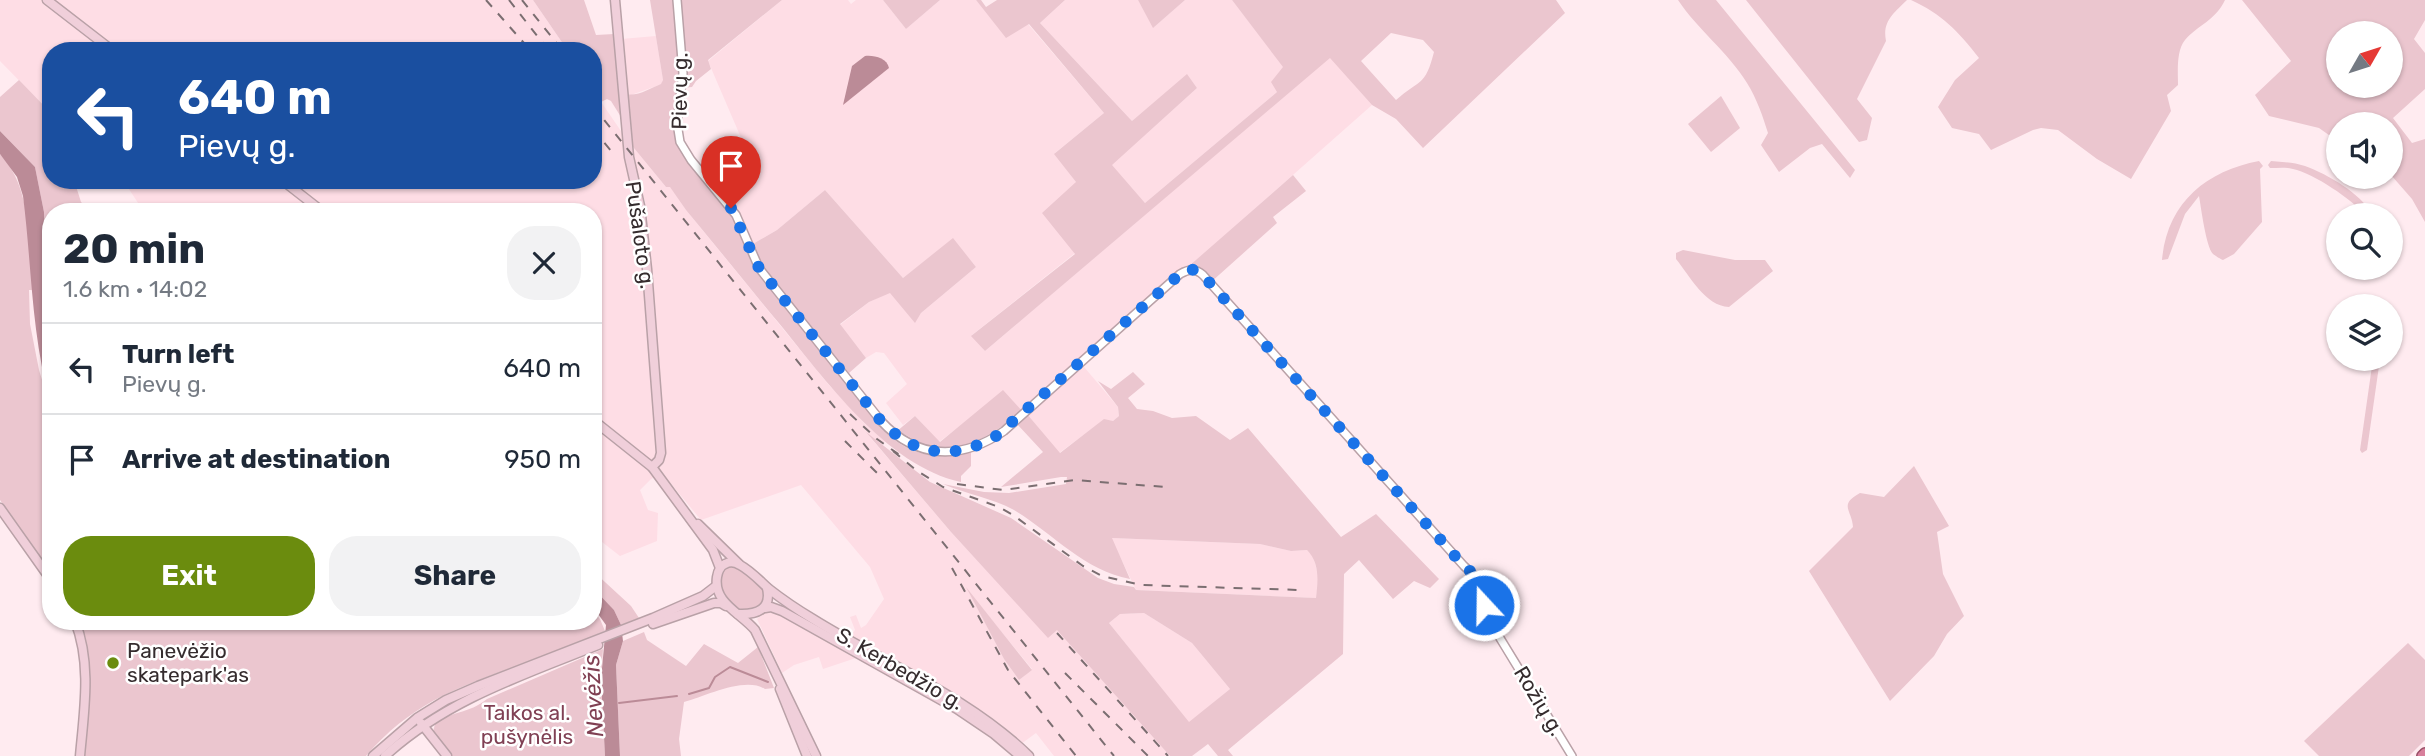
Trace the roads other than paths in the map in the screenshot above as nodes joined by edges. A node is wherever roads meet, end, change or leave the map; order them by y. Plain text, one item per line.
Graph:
1 (47, 0) edge
2 (615, 0) edge
3 (677, 0) edge
4 (101, 42) edge
5 (294, 189) edge
6 (311, 203) edge
7 (1210, 283) joint
8 (602, 427) edge
9 (652, 467) junction
10 (0, 508) edge
11 (691, 517) junction
12 (741, 566) junction
13 (1464, 566) junction
14 (42, 567) edge
15 (720, 568) junction
16 (1478, 579) junction
17 (716, 586) junction
18 (767, 588) junction
19 (1473, 589) junction
20 (1483, 589) junction
21 (728, 607) junction
22 (765, 608) junction
23 (1484, 610) junction
24 (756, 613) junction
25 (738, 614) junction
26 (654, 621) junction
27 (78, 630) edge
28 (755, 630) junction
29 (882, 663) junction
30 (775, 673) junction
31 (420, 721) junction
32 (80, 756) edge
33 (373, 756) edge
34 (385, 756) edge
35 (447, 756) edge
36 (807, 756) edge
37 (816, 756) edge
38 (1020, 756) edge
39 (1029, 756) edge
40 (1572, 756) edge

1 - 4 main road
2 - 9 main road, Pušaloto g.
3 - 7 street, Pievų g.
5 - 6 main road
7 - 13 street, Rožių g.
8 - 9 main road
9 - 11 main road
10 - 14 main road
11 - 12 main road
11 - 15 main road
12 - 15 main road
12 - 18 main road
13 - 16 street, Rožių g.
13 - 19 street, Rožių g.
15 - 17 main road
16 - 19 street
16 - 20 street
17 - 21 main road
17 - 26 main road
18 - 22 main road
18 - 29 main road, S. Kerbedžio g.
19 - 20 street
19 - 23 street, Rožių g.
20 - 23 street, Rožių g.
21 - 25 main road
21 - 26 main road
22 - 24 main road
22 - 29 main road, S. Kerbedžio g.
23 - 40 street, Rožių g.
24 - 25 main road
24 - 28 main road
25 - 28 main road
26 - 31 main road
27 - 32 main road
28 - 30 main road
29 - 38 main road, S. Kerbedžio g.
29 - 39 main road, S. Kerbedžio g.
30 - 36 main road
30 - 37 main road
31 - 33 main road
31 - 34 main road
31 - 35 main road

